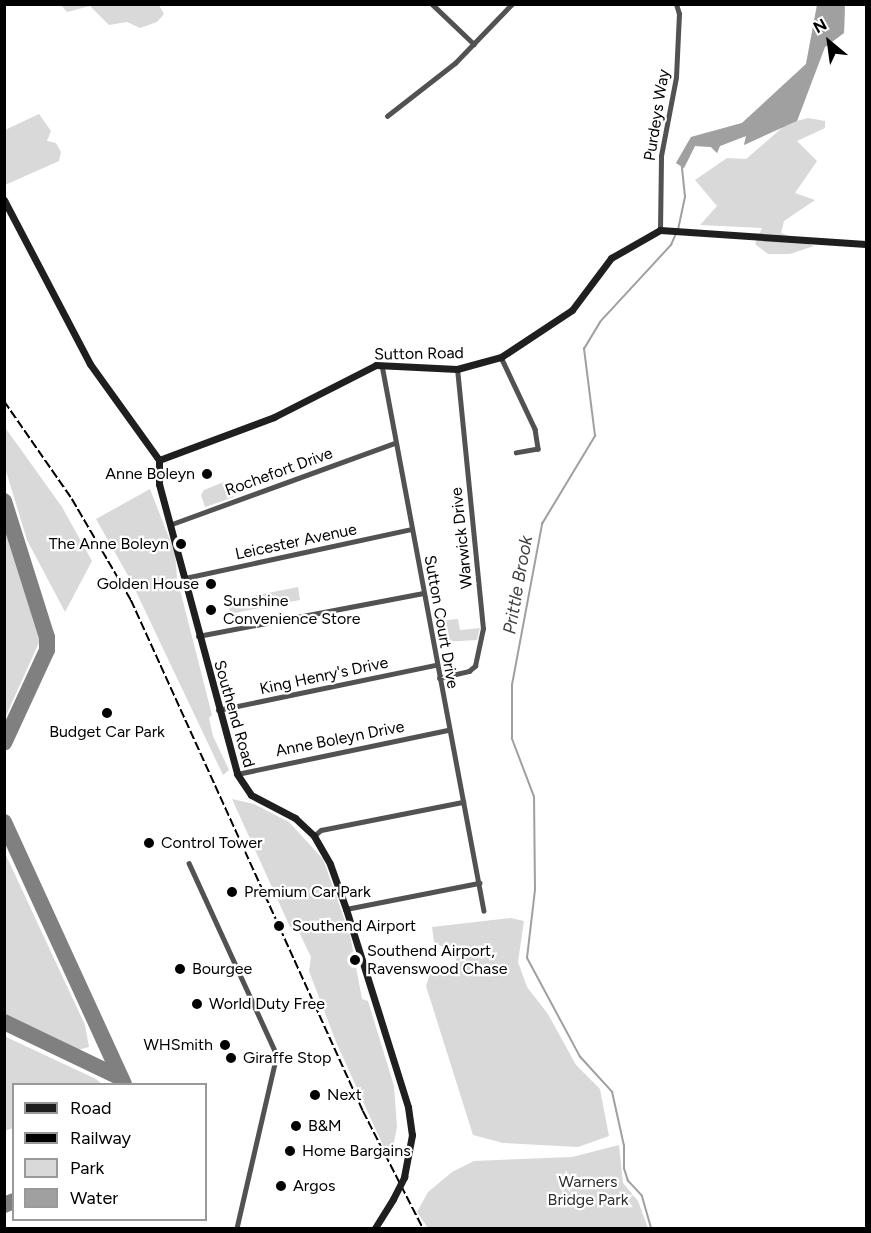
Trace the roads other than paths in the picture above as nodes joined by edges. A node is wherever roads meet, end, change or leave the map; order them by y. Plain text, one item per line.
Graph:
1 (432, 4) edge
2 (512, 4) edge
3 (676, 4) edge
4 (474, 44) junction
5 (387, 116) dead end
6 (4, 200) edge
7 (660, 230) junction
8 (867, 244) edge
9 (501, 357) junction
10 (382, 365) junction
11 (457, 369) junction
12 (394, 443) junction
13 (516, 453) dead end
14 (159, 460) junction
15 (172, 524) junction
16 (412, 529) junction
17 (185, 578) junction
18 (423, 593) junction
19 (198, 636) junction
20 (436, 665) junction
21 (439, 678) junction
22 (217, 710) junction
23 (448, 730) junction
24 (237, 774) junction
25 (463, 802) junction
26 (314, 836) junction
27 (189, 863) dead end
28 (479, 883) junction
29 (346, 909) junction
30 (484, 911) dead end
31 (237, 1228) edge
32 (375, 1228) edge

1 - 4 street
2 - 4 street
3 - 7 street, Purdeys Way
4 - 5 street
6 - 14 street
7 - 8 street, Sutton Road
7 - 9 street, Sutton Road
9 - 11 street, Sutton Road
9 - 13 street
10 - 11 street, Sutton Road
10 - 12 street, Sutton Court Drive
10 - 14 street, Sutton Road
11 - 21 street, Warwick Drive
12 - 15 street, Rochefort Drive
12 - 16 street, Sutton Court Drive
14 - 15 street, Southend Road
15 - 17 street, Southend Road
16 - 17 street, Leicester Avenue
16 - 18 street, Sutton Court Drive
17 - 19 street, Southend Road
18 - 19 street
18 - 20 street, Sutton Court Drive
19 - 22 street, Southend Road
20 - 21 street, Sutton Court Drive
20 - 22 street, King Henry's Drive
21 - 23 street, Sutton Court Drive
22 - 24 street, Southend Road
23 - 24 street, Anne Boleyn Drive
23 - 25 street, Sutton Court Drive
24 - 26 street, Southend Road
25 - 26 street
25 - 28 street, Sutton Court Drive
26 - 29 street, Southend Road
27 - 31 street
28 - 29 street
28 - 30 street, Sutton Court Drive
29 - 32 street, Southend Road, bridge

